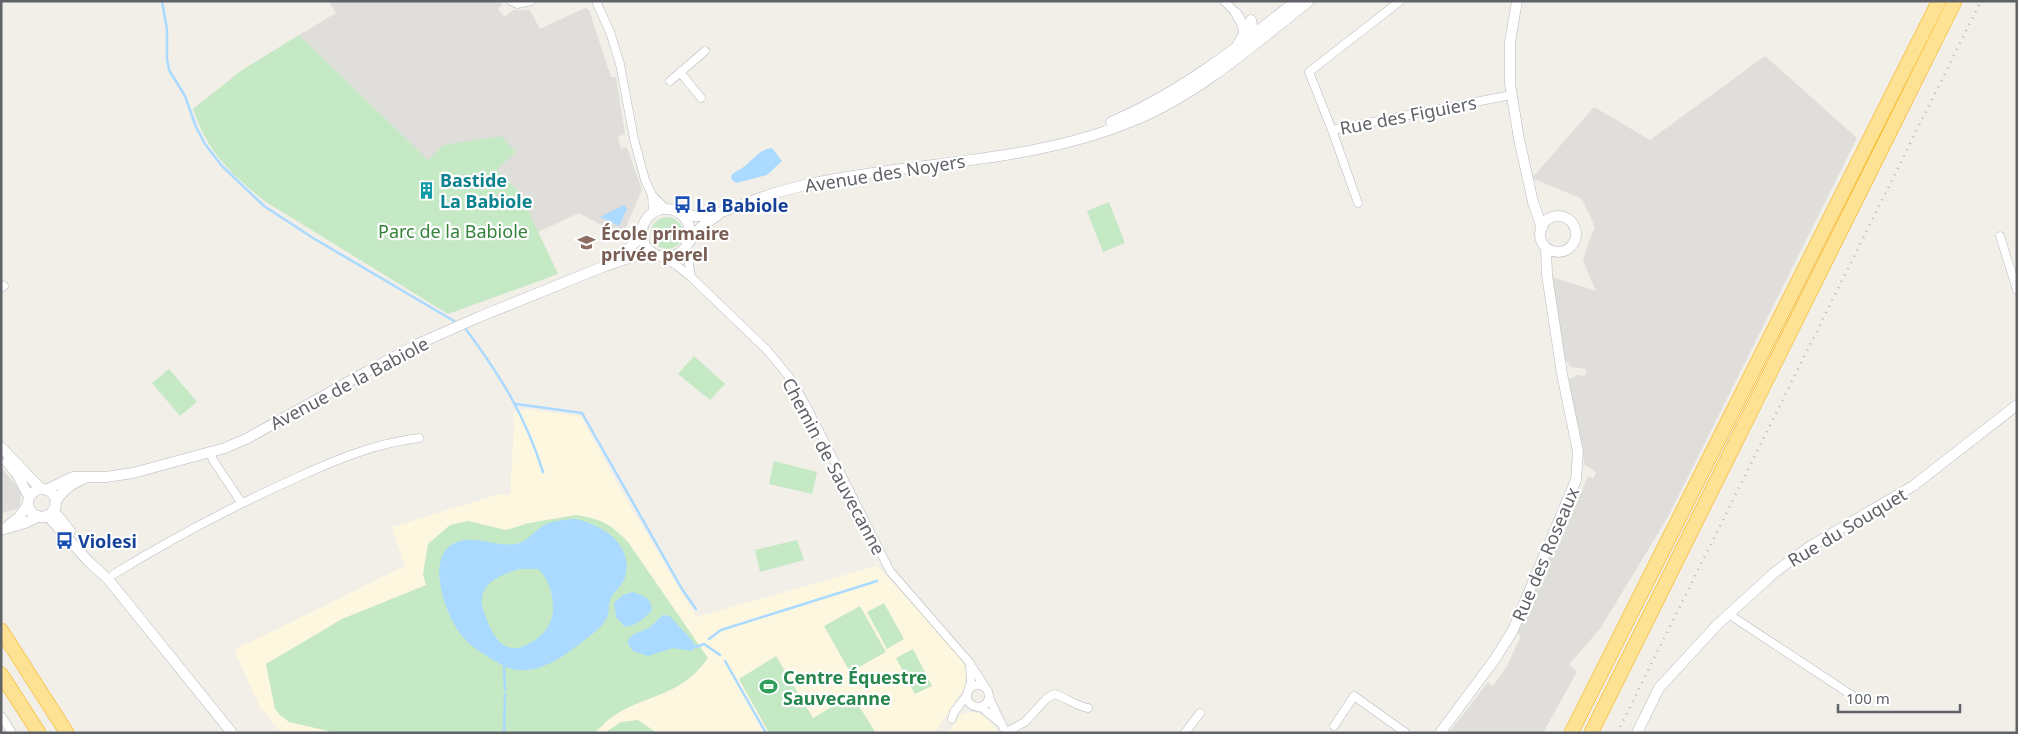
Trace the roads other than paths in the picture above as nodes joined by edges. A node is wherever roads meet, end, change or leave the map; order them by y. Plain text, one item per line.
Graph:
1 (511, 1) edge
2 (531, 1) edge
3 (596, 1) edge
4 (1224, 1) edge
5 (1296, 1) edge
6 (1309, 1) edge
7 (1400, 1) edge
8 (1517, 1) edge
9 (1940, 1) edge
10 (1954, 1) edge
11 (1236, 14) junction
12 (1251, 20) junction
13 (1271, 21) junction
14 (1254, 34) junction
15 (705, 51) dead end
16 (1236, 53) junction
17 (680, 72) junction
18 (670, 81) dead end
19 (1512, 95) junction
20 (701, 98) dead end
21 (1332, 130) junction
22 (652, 195) junction
23 (1358, 203) dead end
24 (666, 209) junction
25 (1537, 212) junction
26 (653, 213) junction
27 (720, 213) junction
28 (680, 214) junction
29 (1549, 219) junction
30 (1542, 228) junction
31 (642, 236) junction
32 (2000, 236) dead end
33 (687, 245) junction
34 (1551, 250) junction
35 (658, 255) junction
36 (606, 266) junction
37 (691, 277) junction
38 (2017, 290) edge
39 (2017, 405) edge
40 (419, 438) dead end
41 (1, 447) edge
42 (210, 452) junction
43 (1, 456) edge
44 (86, 477) junction
45 (43, 490) junction
46 (29, 500) junction
47 (241, 502) junction
48 (48, 511) junction
49 (1, 530) edge
50 (1659, 560) junction
51 (114, 574) dead end
52 (1730, 614) junction
53 (1, 630) edge
54 (969, 662) junction
55 (24, 663) junction
56 (1, 674) edge
57 (985, 687) junction
58 (968, 693) junction
59 (990, 698) junction
60 (1859, 700) dead end
61 (978, 707) junction
62 (1088, 708) dead end
63 (1200, 713) dead end
64 (1, 716) edge
65 (1334, 726) dead end
66 (1004, 730) edge
67 (12, 733) edge
68 (39, 733) edge
69 (66, 733) edge
70 (73, 733) edge
71 (232, 733) edge
72 (1185, 733) edge
73 (1406, 733) edge
74 (1440, 733) edge
75 (1571, 733) edge
76 (1576, 733) edge
77 (1591, 733) edge
78 (1637, 733) edge

1 - 2 street
3 - 22 street
4 - 11 street
5 - 13 street, Avenue des Noyers
6 - 16 street, Avenue des Noyers
7 - 21 street, Rue des Figuiers
8 - 19 street, Rue des Roseaux
9 - 50 highway
10 - 77 highway
11 - 12 street
11 - 16 street
12 - 13 street
12 - 14 street
13 - 14 street, Avenue des Noyers
14 - 16 street, Avenue des Noyers
15 - 17 street
16 - 27 street, Avenue des Noyers
17 - 18 street
17 - 20 street
19 - 21 street, Rue des Figuiers
19 - 25 street, Rue des Roseaux
21 - 23 street
22 - 24 street
22 - 26 street
24 - 26 street
24 - 28 street
25 - 29 street
25 - 30 street, Rue des Roseaux
26 - 31 street
27 - 28 street, Avenue des Noyers
27 - 33 street, Avenue des Noyers
28 - 33 street
29 - 30 street
29 - 34 street
30 - 34 street, Rue des Roseaux
31 - 35 street
31 - 36 street, Avenue de la Babiole
32 - 38 street
33 - 35 street
33 - 37 street
34 - 74 street, Rue des Roseaux
35 - 36 street, Avenue de la Babiole
35 - 37 street, Chemin de Sauvecanne
36 - 42 street, Avenue de la Babiole
37 - 54 street, Chemin de Sauvecanne
39 - 52 street, Rue du Souquet
40 - 47 street
41 - 45 street
42 - 44 street, Avenue de la Babiole
42 - 47 street
43 - 46 street
44 - 45 street, Avenue de la Babiole
44 - 48 street, Avenue de la Babiole
45 - 46 street
45 - 48 street
46 - 48 street
46 - 49 street
47 - 51 street
48 - 49 street
48 - 71 street
50 - 75 highway
50 - 76 highway
52 - 60 street
52 - 78 street, Rue du Souquet
53 - 55 highway
54 - 57 street, Chemin de Sauvecanne
54 - 58 street
55 - 69 highway
55 - 70 highway
56 - 68 highway
57 - 58 street
57 - 59 street
58 - 61 street
58 - 61 street
59 - 61 street
59 - 66 street
61 - 66 street
62 - 66 street
63 - 72 street
64 - 67 street
65 - 73 street

